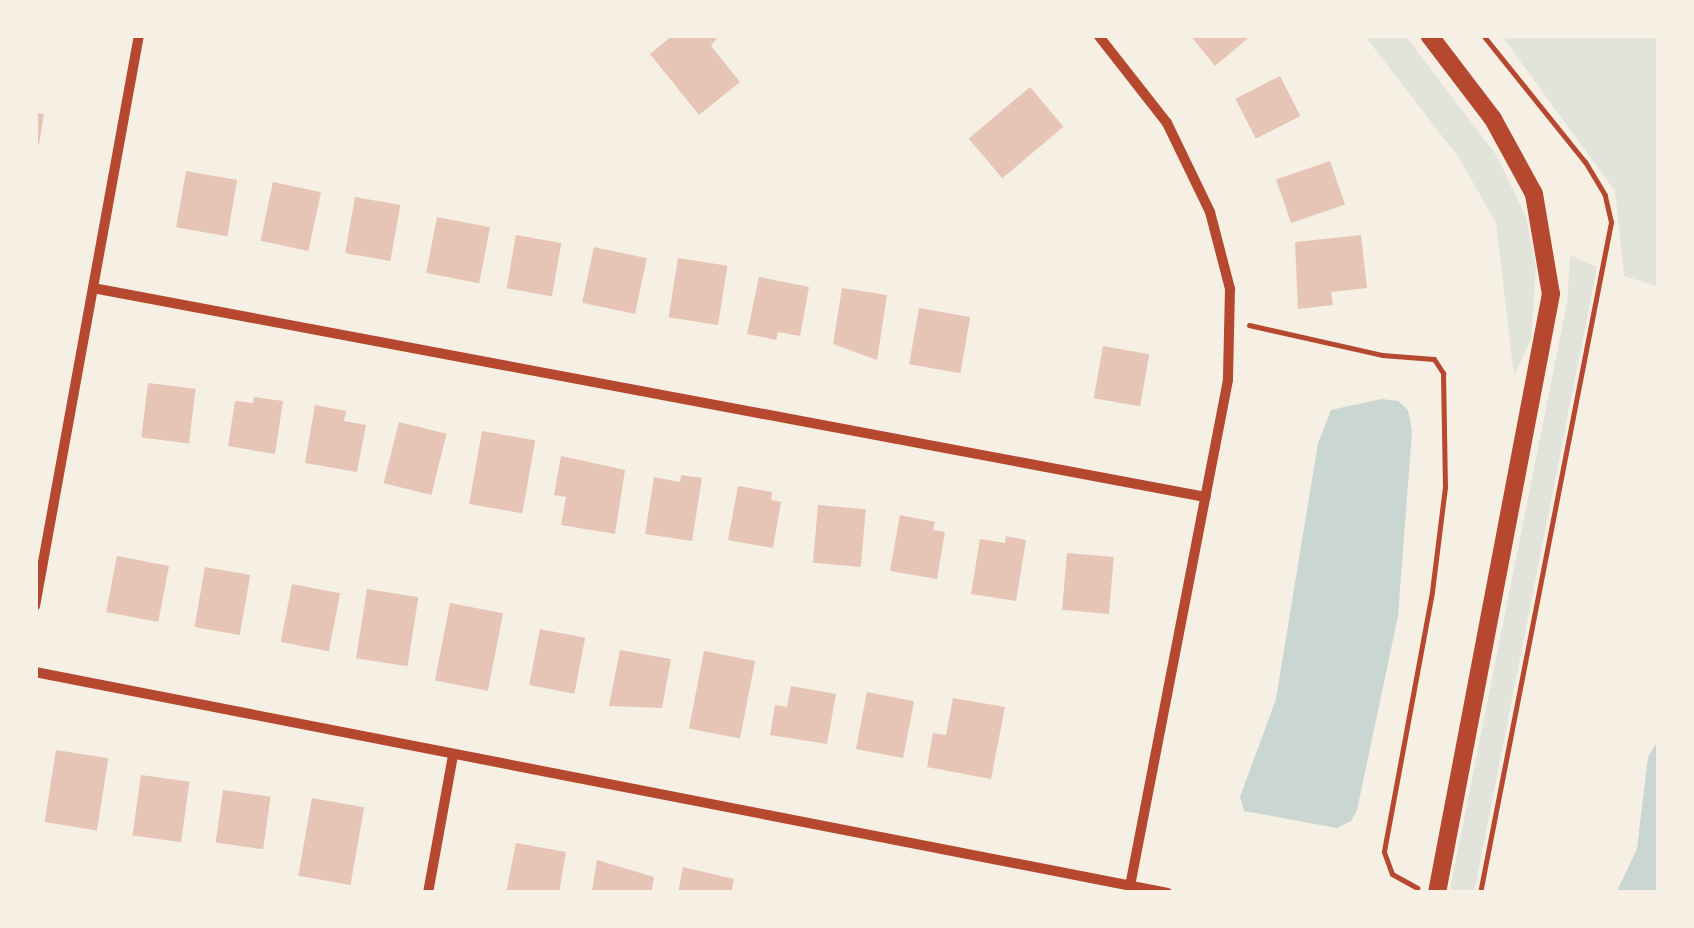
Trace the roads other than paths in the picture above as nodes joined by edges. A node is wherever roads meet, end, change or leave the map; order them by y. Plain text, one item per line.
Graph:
1 (139, 35) edge
2 (1098, 35) edge
3 (1429, 35) edge
4 (93, 288) junction
5 (1206, 497) junction
6 (35, 606) edge
7 (35, 672) edge
8 (453, 755) junction
9 (1130, 886) junction
10 (1437, 892) edge
11 (428, 893) edge
12 (1168, 893) edge

1 - 4 street
2 - 5 street
3 - 10 street
4 - 5 street
4 - 6 street
5 - 9 street
7 - 8 street
8 - 9 street
8 - 11 street
9 - 12 street

